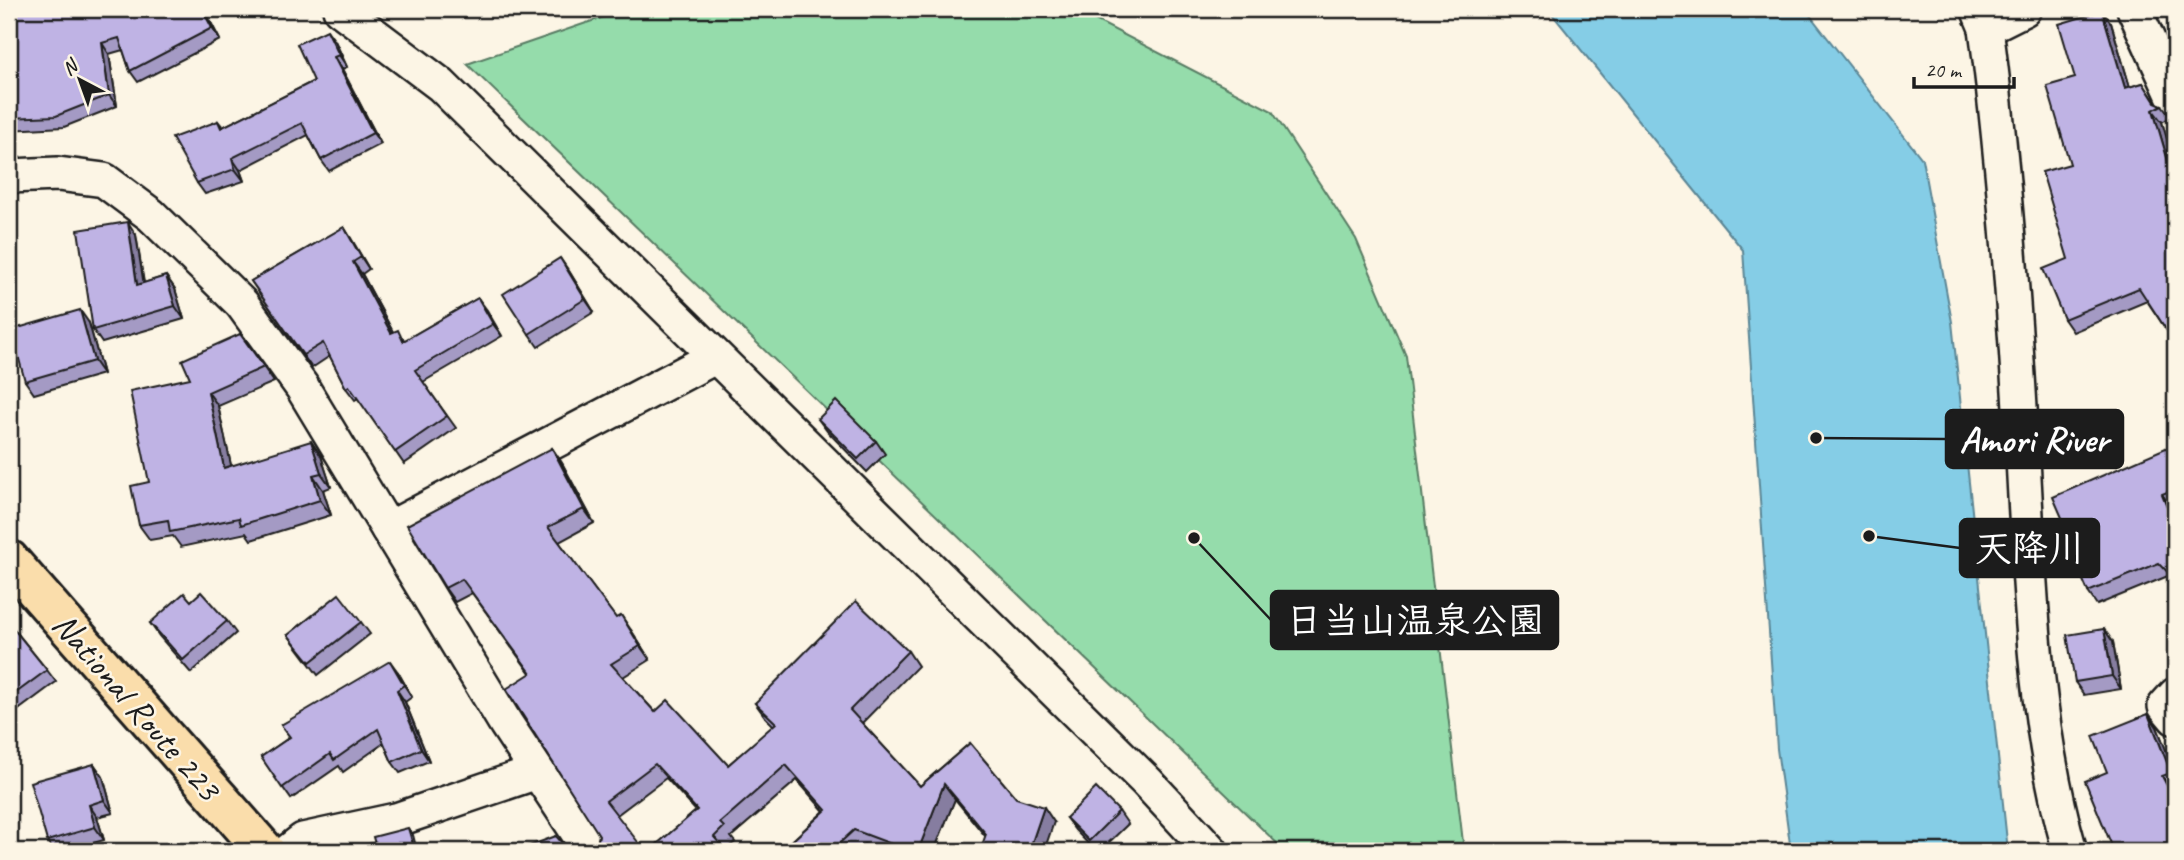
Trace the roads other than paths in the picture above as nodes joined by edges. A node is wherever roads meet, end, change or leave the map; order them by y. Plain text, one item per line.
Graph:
1 (341, 9) edge
2 (2024, 9) edge
3 (2134, 9) edge
4 (1982, 18) edge
5 (2175, 99) edge
6 (9, 176) edge
7 (715, 357) junction
8 (388, 529) junction
9 (9, 560) edge
10 (2175, 695) edge
11 (2175, 718) edge
12 (537, 772) junction
13 (265, 851) edge
14 (289, 851) edge
15 (590, 851) edge
16 (1211, 851) edge
17 (2070, 851) edge

1 - 7 street
2 - 4 street
3 - 5 street
4 - 17 street
6 - 8 street
7 - 8 street
7 - 16 street
8 - 12 street
9 - 13 highway, National Route 223
10 - 11 street
12 - 14 street
12 - 15 street

